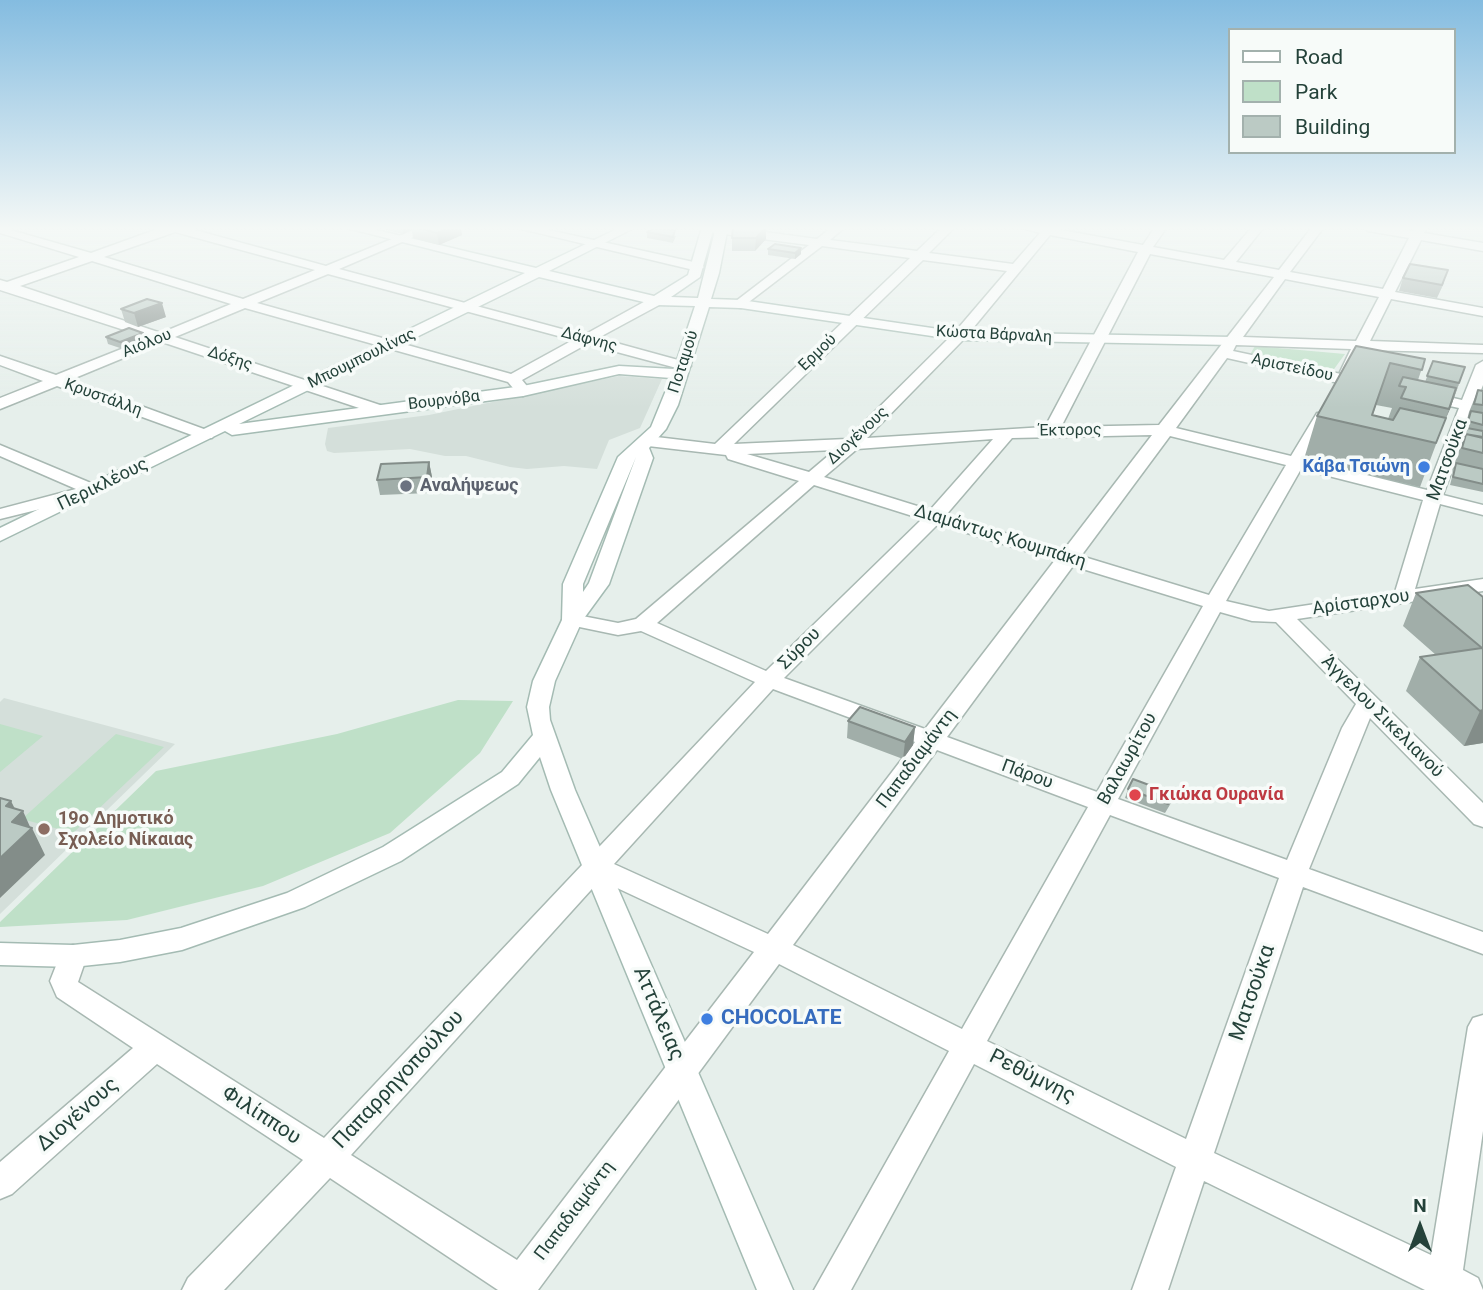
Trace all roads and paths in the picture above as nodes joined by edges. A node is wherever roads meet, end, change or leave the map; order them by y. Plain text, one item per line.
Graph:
1 (7, 287) edge
2 (190, 287) edge
3 (286, 287) edge
4 (392, 287) edge
5 (507, 287) edge
6 (597, 287) edge
7 (679, 287) edge
8 (708, 287) edge
9 (762, 287) edge
10 (886, 287) edge
11 (1000, 287) edge
12 (1126, 287) edge
13 (1272, 287) edge
14 (1349, 287) edge
15 (1390, 287) edge
16 (1387, 294) junction
17 (656, 301) junction
18 (245, 304) junction
19 (703, 304) junction
20 (741, 304) junction
21 (467, 307) junction
22 (1483, 312) edge
23 (851, 321) junction
24 (163, 337) junction
25 (959, 337) junction
26 (585, 339) junction
27 (1098, 339) junction
28 (391, 345) junction
29 (1363, 345) junction
30 (1228, 347) junction
31 (1483, 349) edge
32 (0, 360) edge
33 (1483, 365) edge
34 (682, 370) junction
35 (1343, 379) junction
36 (57, 381) junction
37 (309, 385) junction
38 (518, 385) junction
39 (1380, 387) edge
40 (1406, 392) edge
41 (0, 404) edge
42 (1476, 407) edge
43 (380, 410) junction
44 (1166, 430) junction
45 (1051, 431) junction
46 (1007, 433) junction
47 (206, 435) junction
48 (852, 444) junction
49 (644, 445) junction
50 (0, 450) edge
51 (719, 450) junction
52 (1297, 463) junction
53 (811, 479) junction
54 (92, 491) junction
55 (1433, 497) junction
56 (1483, 510) edge
57 (0, 514) edge
58 (934, 517) junction
59 (0, 535) edge
60 (1070, 558) junction
61 (1483, 585) edge
62 (1403, 597) junction
63 (1215, 603) junction
64 (1282, 615) junction
65 (572, 620) junction
66 (643, 624) junction
67 (769, 680) junction
68 (1368, 703) junction
69 (544, 736) junction
70 (931, 740) junction
71 (1103, 803) junction
72 (1483, 818) edge
73 (596, 867) junction
74 (1294, 874) junction
75 (1483, 943) edge
76 (775, 949) junction
77 (0, 954) edge
78 (73, 956) junction
79 (1483, 1027) edge
80 (968, 1045) junction
81 (155, 1047) junction
82 (681, 1069) junction
83 (326, 1159) junction
84 (1195, 1160) junction
85 (0, 1183) edge
86 (518, 1287) edge
87 (1452, 1287) edge
88 (200, 1290) edge
89 (775, 1290) edge
90 (832, 1290) edge
91 (1150, 1290) edge

1 - 24 street, Δόξης
2 - 18 street
3 - 18 street, Αιόλου
4 - 21 street, Δάφνης
5 - 21 street, Μπουμπουλίνας
6 - 17 street, Κώστα Βάρναλη
7 - 17 street
8 - 19 street, Ποταμού
9 - 20 street
10 - 23 street, Ερμού
11 - 25 street, Διογένους
12 - 27 street
13 - 30 street, Παπαδιαμάντη
14 - 16 street
15 - 16 street, Βαλαωρίτου
16 - 22 street
16 - 29 street, Βαλαωρίτου
17 - 19 street, Κώστα Βάρναλη
17 - 26 street, Βουρνόβα
18 - 24 street, Αιόλου
18 - 28 street
19 - 20 street, Κώστα Βάρναλη
19 - 34 street, Ποταμού
20 - 23 street, Κώστα Βάρναλη
21 - 26 street, Δάφνης
21 - 28 street, Μπουμπουλίνας
23 - 25 street, Κώστα Βάρναλη
23 - 51 street, Ερμού
24 - 36 street, Αιόλου
24 - 37 street, Δόξης
25 - 27 street, Κώστα Βάρναλη
25 - 48 street, Διογένους
26 - 34 street, Δάφνης
26 - 38 street, Βουρνόβα
27 - 30 street, Κώστα Βάρναλη
27 - 45 street
28 - 37 street, Μπουμπουλίνας
28 - 38 street
29 - 30 street, Κώστα Βάρναλη
29 - 31 street, Κώστα Βάρναλη
29 - 35 street, Βαλαωρίτου
30 - 35 street, Αριστείδου
30 - 44 street, Παπαδιαμάντη
32 - 36 street, Κρυστάλλη
33 - 42 street, Ματσούκα
34 - 38 street, Βουρνόβα
34 - 49 street, Ποταμού
35 - 39 street, Αριστείδου
35 - 52 street, Βαλαωρίτου
36 - 41 street, Αιόλου
36 - 47 street, Κρυστάλλη
37 - 43 street, Δόξης
37 - 47 street, Μπουμπουλίνας
38 - 43 street, Βουρνόβα
40 - 42 street
42 - 55 street, Ματσούκα
43 - 47 street, Βουρνόβα
44 - 45 street, Έκτορος
44 - 52 street, Έκτορος
44 - 60 street, Παπαδιαμάντη
45 - 46 street, Έκτορος
46 - 48 street, Έκτορος
46 - 58 street, Σύρου
47 - 54 street, Περικλέους
48 - 51 street, Έκτορος
48 - 53 street, Διογένους
49 - 51 street, Έκτορος
49 - 65 street, Ποταμού
50 - 54 street
51 - 53 street, Διαμάντως Κουμπάκη
52 - 55 street, Έκτορος
52 - 63 street, Βαλαωρίτου
53 - 58 street, Διαμάντως Κουμπάκη
53 - 66 street, Διογένους
54 - 57 street
54 - 59 street, Περικλέους
55 - 56 street, Έκτορος
55 - 62 street, Ματσούκα
58 - 60 street, Διαμάντως Κουμπάκη
58 - 67 street, Σύρου
60 - 63 street, Διαμάντως Κουμπάκη
60 - 70 street, Παπαδιαμάντη
61 - 62 street, Αρίσταρχου
62 - 64 street, Αρίσταρχου
63 - 64 street, Διαμάντως Κουμπάκη
63 - 71 street, Βαλαωρίτου
64 - 68 street, Άγγελου Σικελιανού
65 - 66 street
65 - 69 street, Ποταμού
66 - 67 street, Πάρου
67 - 70 street, Πάρου
67 - 73 street, Σύρου
68 - 72 street, Άγγελου Σικελιανού
68 - 74 street, Ματσούκα
69 - 73 street, Αττάλειας
69 - 78 street
70 - 71 street, Πάρου
70 - 76 street, Παπαδιαμάντη
71 - 74 street, Πάρου
71 - 80 street, Βαλαωρίτου
73 - 76 street, Ρεθύμνης
73 - 82 street, Αττάλειας
73 - 83 street, Παπαρρηγοπούλου
74 - 75 street, Πάρου
74 - 84 street, Ματσούκα
76 - 80 street, Ρεθύμνης
76 - 82 street, Παπαδιαμάντη
77 - 78 street
78 - 81 street, Φιλίππου
79 - 87 street
80 - 84 street, Ρεθύμνης
80 - 90 street, Βαλαωρίτου
81 - 83 street, Φιλίππου
81 - 85 street, Διογένους
82 - 86 street, Παπαδιαμάντη
82 - 89 street, Αττάλειας
83 - 86 street, Φιλίππου
83 - 88 street, Παπαρρηγοπούλου
84 - 87 street, Ρεθύμνης
84 - 91 street, Ματσούκα

